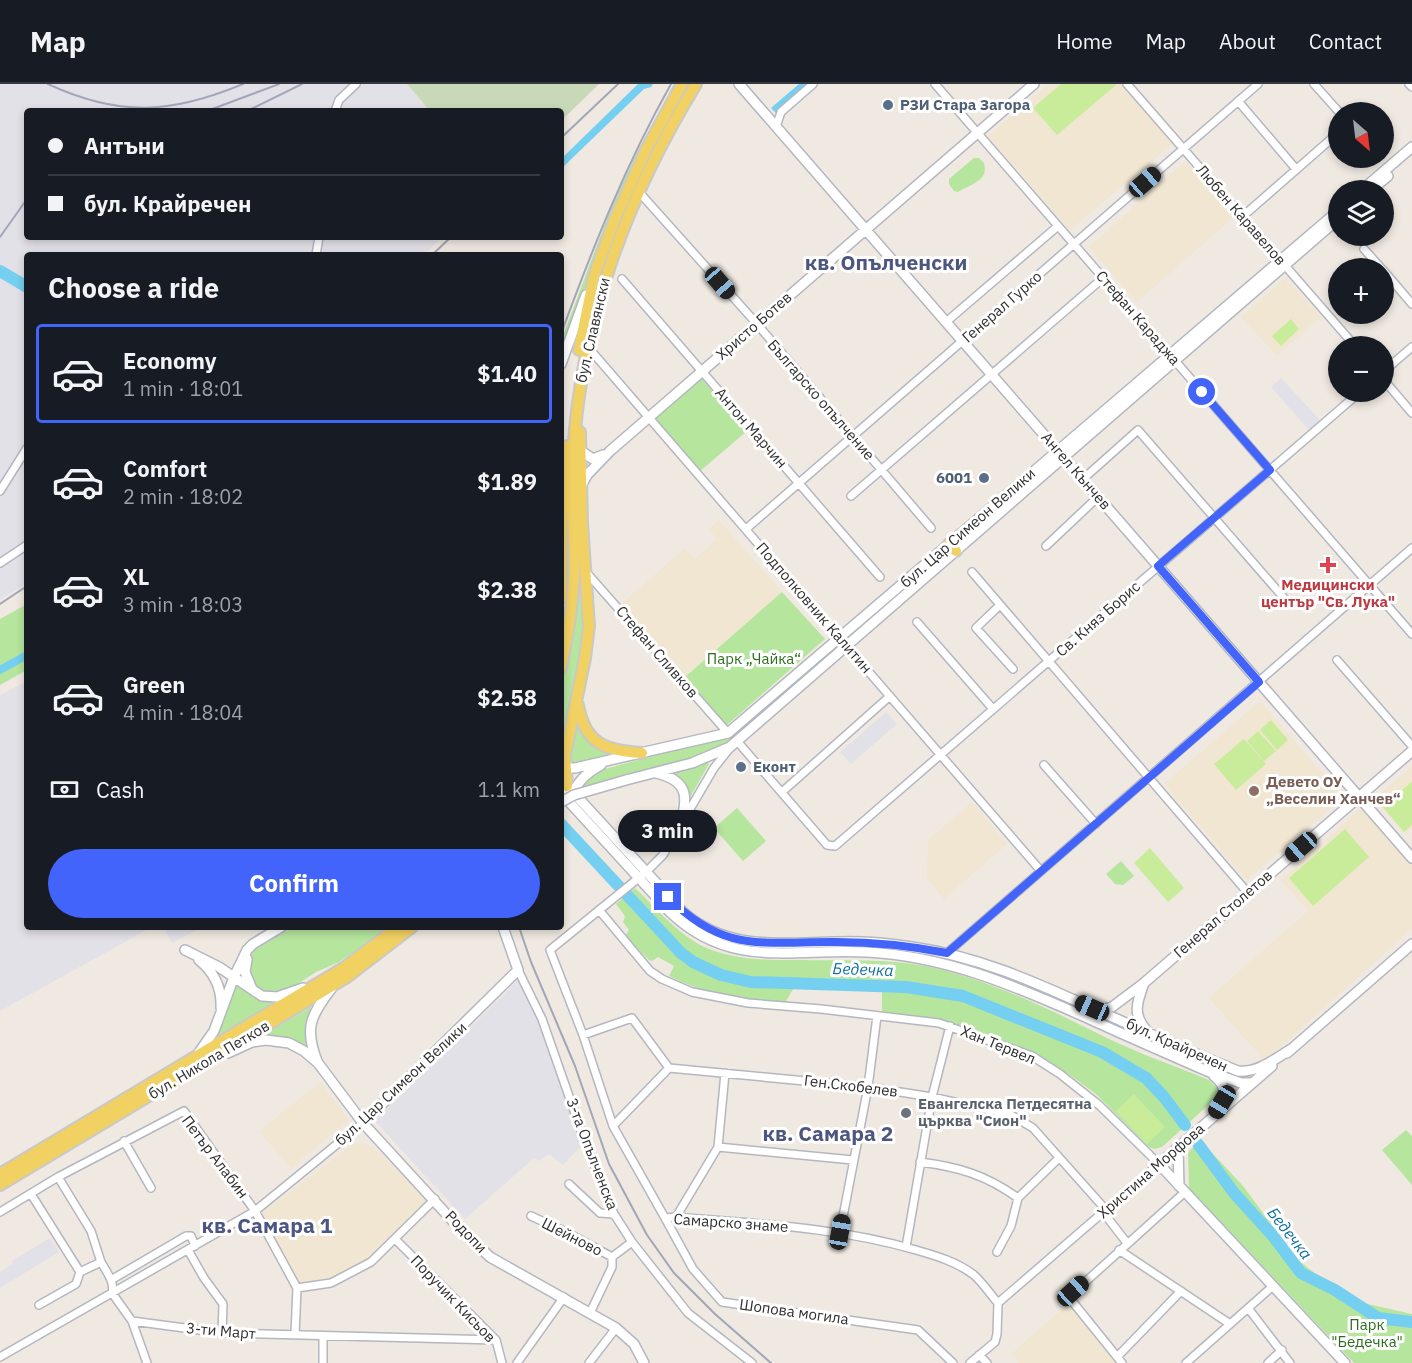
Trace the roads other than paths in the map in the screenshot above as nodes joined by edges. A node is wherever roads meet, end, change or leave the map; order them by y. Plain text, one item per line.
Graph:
1 (356, 84) edge
2 (682, 84) edge
3 (696, 84) edge
4 (739, 84) edge
5 (813, 84) edge
6 (935, 84) edge
7 (1034, 84) edge
8 (1127, 84) edge
9 (1258, 84) edge
10 (1314, 84) edge
11 (1238, 101) junction
12 (1330, 102) edge
13 (336, 108) edge
14 (770, 120) junction
15 (977, 133) junction
16 (1328, 142) edge
17 (1412, 147) edge
18 (1183, 149) junction
19 (1412, 155) edge
20 (1296, 169) junction
21 (1374, 180) edge
22 (1383, 180) edge
23 (639, 192) junction
24 (1242, 217) junction
25 (1328, 220) edge
26 (1058, 226) junction
27 (1328, 227) edge
28 (865, 230) junction
29 (1074, 244) junction
30 (1364, 249) dead end
31 (1372, 258) edge
32 (1282, 263) junction
33 (594, 276) junction
34 (1103, 278) junction
35 (622, 279) dead end
36 (1394, 283) edge
37 (1412, 304) edge
38 (946, 322) junction
39 (756, 324) junction
40 (1346, 336) edge
41 (962, 341) junction
42 (587, 346) junction
43 (1412, 347) edge
44 (564, 356) edge
45 (1173, 358) junction
46 (1394, 363) edge
47 (702, 371) junction
48 (991, 374) junction
49 (579, 388) junction
50 (1394, 392) edge
51 (1348, 402) edge
52 (1412, 412) edge
53 (649, 417) junction
54 (853, 436) junction
55 (581, 451) junction
56 (610, 451) junction
57 (24, 453) edge
58 (1061, 454) junction
59 (564, 465) edge
60 (881, 470) junction
61 (1270, 470) junction
62 (1083, 480) junction
63 (799, 483) junction
64 (582, 484) junction
65 (0, 491) edge
66 (851, 496) dead end
67 (1098, 497) junction
68 (1214, 518) junction
69 (931, 528) dead end
70 (746, 529) junction
71 (1046, 546) dead end
72 (24, 547) edge
73 (952, 548) junction
74 (1412, 548) edge
75 (0, 563) edge
76 (1158, 566) junction
77 (586, 572) junction
78 (972, 572) dead end
79 (880, 577) dead end
80 (1370, 585) junction
81 (1000, 605) junction
82 (1290, 605) dead end
83 (917, 622) dead end
84 (1412, 633) edge
85 (839, 638) junction
86 (847, 646) junction
87 (564, 652) edge
88 (1337, 660) dead end
89 (1048, 661) junction
90 (1013, 669) dead end
91 (1259, 682) junction
92 (890, 696) junction
93 (577, 701) junction
94 (993, 709) junction
95 (728, 734) junction
96 (736, 742) junction
97 (1412, 746) edge
98 (1412, 751) edge
99 (642, 753) junction
100 (941, 755) junction
101 (615, 758) junction
102 (1044, 765) dead end
103 (654, 773) junction
104 (1149, 777) junction
105 (565, 781) edge
106 (782, 792) junction
107 (1359, 797) junction
108 (564, 800) edge
109 (1096, 824) junction
110 (679, 830) junction
111 (1412, 858) edge
112 (1041, 871) junction
113 (642, 875) junction
114 (1248, 893) junction
115 (599, 910) junction
116 (276, 930) edge
117 (394, 930) edge
118 (408, 930) edge
119 (504, 930) edge
120 (262, 938) junction
121 (1412, 944) edge
122 (550, 950) joint
123 (947, 953) junction
124 (518, 970) junction
125 (234, 977) junction
126 (330, 982) junction
127 (1144, 983) junction
128 (253, 990) junction
129 (1120, 1002) junction
130 (1137, 1010) junction
131 (1099, 1011) junction
132 (220, 1014) junction
133 (877, 1016) junction
134 (1118, 1018) junction
135 (1091, 1019) junction
136 (950, 1026) junction
137 (1149, 1032) junction
138 (583, 1035) junction
139 (1144, 1043) junction
140 (1291, 1049) junction
141 (197, 1062) junction
142 (318, 1063) junction
143 (669, 1068) junction
144 (1235, 1070) junction
145 (1207, 1071) junction
146 (725, 1073) junction
147 (1241, 1083) junction
148 (1252, 1083) junction
149 (868, 1087) junction
150 (1239, 1095) junction
151 (932, 1097) junction
152 (1214, 1116) junction
153 (363, 1123) junction
154 (613, 1126) junction
155 (124, 1141) junction
156 (1179, 1146) junction
157 (718, 1147) junction
158 (1059, 1158) junction
159 (853, 1160) junction
160 (920, 1162) junction
161 (1159, 1164) junction
162 (0, 1174) edge
163 (58, 1177) junction
164 (568, 1184) dead end
165 (0, 1185) edge
166 (151, 1188) dead end
167 (1182, 1189) junction
168 (31, 1194) junction
169 (1018, 1198) junction
170 (435, 1199) junction
171 (255, 1211) junction
172 (1104, 1211) junction
173 (0, 1212) edge
174 (614, 1214) junction
175 (531, 1216) dead end
176 (676, 1217) junction
177 (664, 1218) junction
178 (840, 1232) junction
179 (396, 1240) junction
180 (632, 1242) junction
181 (1127, 1243) junction
182 (195, 1246) junction
183 (906, 1246) junction
184 (188, 1250) junction
185 (1119, 1250) junction
186 (998, 1252) dead end
187 (612, 1257) junction
188 (101, 1262) junction
189 (80, 1272) junction
190 (111, 1280) junction
191 (1274, 1286) junction
192 (297, 1288) junction
193 (1181, 1291) junction
194 (112, 1293) junction
195 (564, 1297) junction
196 (998, 1304) junction
197 (39, 1305) dead end
198 (1248, 1308) junction
199 (590, 1313) junction
200 (132, 1321) junction
201 (1230, 1324) junction
202 (616, 1328) junction
203 (222, 1333) junction
204 (295, 1335) junction
205 (323, 1336) junction
206 (496, 1340) junction
207 (1282, 1350) junction
208 (979, 1355) junction
209 (1118, 1356) junction
210 (0, 1357) edge
211 (147, 1363) edge
212 (323, 1363) edge
213 (502, 1363) edge
214 (517, 1363) edge
215 (589, 1363) edge
216 (644, 1363) edge
217 (752, 1363) edge
218 (953, 1363) edge
219 (970, 1363) edge
220 (987, 1363) edge
221 (1122, 1363) edge
222 (1186, 1363) edge
223 (1268, 1363) edge
224 (1290, 1363) edge
225 (1345, 1363) edge

1 - 13 street
2 - 33 main road, бул. Славянски
3 - 23 main road, бул. Славянски
4 - 14 street, Ангел Кънчев
5 - 14 street
6 - 15 street, Стефан Караджа
7 - 15 street, Христо Ботев
8 - 18 street, Любен Каравелов
9 - 11 street, Генерал Гурко
10 - 12 street
11 - 18 street, Генерал Гурко
11 - 20 street
14 - 28 street, Ангел Кънчев
15 - 26 street, Стефан Караджа
15 - 28 street, Христо Ботев
16 - 20 street
17 - 21 street
18 - 24 street, Любен Каравелов
18 - 29 street, Генерал Гурко
19 - 22 street
20 - 24 street
23 - 39 street, Българско опълчение
23 - 42 main road, бул. Славянски
24 - 32 street, Любен Каравелов
25 - 32 street, бул. Цар Симеон Велики
26 - 29 street, Стефан Караджа
26 - 38 street
27 - 32 street, бул. Цар Симеон Велики
28 - 38 street, Ангел Кънчев
28 - 39 street, Христо Ботев
29 - 34 street, Стефан Караджа
29 - 41 street, Генерал Гурко
30 - 31 street
32 - 40 street, Любен Каравелов
32 - 45 street, бул. Цар Симеон Велики
33 - 44 street
33 - 59 main road, бул. Славянски
34 - 45 street, Стефан Караджа
34 - 48 street
35 - 47 street, Антон Марчин
36 - 37 street
38 - 41 street, Ангел Кънчев
39 - 47 street, Христо Ботев
39 - 54 street, Българско опълчение
41 - 48 street, Ангел Кънчев
41 - 54 street, Генерал Гурко
42 - 49 main road, бул. Славянски
42 - 53 street, Подполковник Калитин
43 - 46 street
45 - 58 street, бул. Цар Симеон Велики
45 - 61 street, Стефан Караджа
47 - 53 street, Христо Ботев
47 - 63 street, Антон Марчин
48 - 58 street, Ангел Кънчев
48 - 60 street
49 - 55 main road
49 - 87 main road, бул. Славянски
50 - 52 street
51 - 61 street, Св. Княз Борис
53 - 56 street, Христо Ботев
53 - 70 street, Подполковник Калитин
54 - 60 street, Българско опълчение
54 - 63 street, Генерал Гурко
55 - 56 street
55 - 64 main road
56 - 64 street, Христо Ботев
57 - 65 street
58 - 62 street, Ангел Кънчев
58 - 73 street, бул. Цар Симеон Велики
60 - 66 street
60 - 69 street, Българско опълчение
61 - 68 street, Св. Княз Борис
61 - 80 street, Стефан Караджа
62 - 67 street, Ангел Кънчев
62 - 68 street
63 - 70 street, Генерал Гурко
63 - 79 street, Антон Марчин
64 - 77 main road
67 - 71 street
67 - 76 street, Ангел Кънчев
68 - 76 street, Св. Княз Борис
68 - 82 street
70 - 85 street, Подполковник Калитин
72 - 75 street
73 - 85 street, бул. Цар Симеон Велики
73 - 86 street, бул. Цар Симеон Велики
74 - 80 street
76 - 89 street, Св. Княз Борис
76 - 91 street, Ангел Кънчев
77 - 93 main road
77 - 95 street, Стефан Сливков
78 - 81 street
80 - 84 street, Стефан Караджа
80 - 91 street
81 - 89 street
81 - 90 street
83 - 94 street
85 - 86 street, Подполковник Калитин
85 - 95 street, бул. Цар Симеон Велики
86 - 92 street, Подполковник Калитин
86 - 96 street, бул. Цар Симеон Велики
88 - 97 street
89 - 94 street, Св. Княз Борис
89 - 104 street
91 - 104 street
91 - 107 street, Ангел Кънчев
92 - 100 street, Подполковник Калитин
92 - 106 street
93 - 99 main road
93 - 105 main road
94 - 100 street, Св. Княз Борис
95 - 99 street, бул. Цар Симеон Велики
96 - 103 street, бул. Цар Симеон Велики
96 - 106 street
96 - 110 street, бул. Цар Симеон Велики
98 - 107 street, Генерал Столетов
99 - 101 street, бул. Цар Симеон Велики
100 - 106 street, Св. Княз Борис
100 - 112 street, Подполковник Калитин
101 - 105 street, бул. Цар Симеон Велики
101 - 105 street
102 - 109 street
103 - 108 street, бул. Цар Симеон Велики, bridge
103 - 110 street
104 - 109 street
104 - 114 street
105 - 113 street, бул. Крайречен
105 - 113 street, бул. Крайречен
107 - 111 street, Ангел Кънчев
107 - 114 street, Генерал Столетов
109 - 112 street
110 - 113 street, бул. Цар Симеон Велики
112 - 123 street
113 - 115 street, бул. Цар Симеон Велики
113 - 123 street, бул. Крайречен
113 - 135 street, бул. Крайречен
114 - 127 street, Генерал Столетов
115 - 122 street, бул. Цар Симеон Велики
115 - 133 street, Хан Тервел
116 - 120 street
117 - 126 main road, бул. Никола Петков
118 - 126 main road, бул. Никола Петков
119 - 124 street
120 - 125 street
120 - 128 street
121 - 140 street, Христина Морфова
122 - 138 street, Самарско знаме
123 - 131 street, бул. Крайречен
124 - 153 street, бул. Цар Симеон Велики
124 - 174 street, 3-та Опълченска
125 - 128 street
125 - 132 street
125 - 132 street
126 - 128 street
126 - 141 main road, бул. Никола Петков
126 - 142 street, Родопи
127 - 129 street, Генерал Столетов
127 - 130 street
129 - 131 street, Генерал Столетов
129 - 134 street
130 - 134 street
130 - 137 street
131 - 134 street, бул. Крайречен
132 - 141 street
133 - 136 street, Хан Тервел
133 - 149 street
134 - 135 street
134 - 137 street, бул. Крайречен
134 - 139 street
135 - 139 street, бул. Крайречен
136 - 151 street
136 - 161 street, Хан Тервел
137 - 144 street, бул. Крайречен
138 - 143 street
138 - 154 street, Самарско знаме
139 - 145 street, бул. Крайречен
140 - 144 street, бул. Крайречен
140 - 148 street, Христина Морфова
141 - 142 street, Родопи
141 - 162 main road, бул. Никола Петков
141 - 165 main road, бул. Никола Петков
142 - 153 street, Родопи
143 - 146 street, Ген.Скобелев
143 - 154 street
144 - 147 street
145 - 147 street, бул. Крайречен
145 - 152 street
146 - 149 street, Ген.Скобелев
146 - 157 street
147 - 148 street, бул. Крайречен
147 - 150 street
148 - 150 street, Христина Морфова
149 - 151 street, Ген.Скобелев
149 - 159 street
150 - 152 street, Христина Морфова
151 - 158 street, Ген.Скобелев
151 - 160 street
152 - 156 street, Христина Морфова
153 - 170 street, Родопи
153 - 171 street, бул. Цар Симеон Велики
154 - 177 street, Самарско знаме
155 - 163 street, Петър Алабин
155 - 166 street
155 - 171 street, Петър Алабин
156 - 161 street, Христина Морфова
156 - 167 street
157 - 159 street
157 - 176 street
158 - 169 street
158 - 172 street, Ген.Скобелев
159 - 178 street
160 - 169 street
160 - 183 street
161 - 167 street, Хан Тервел
161 - 172 street, Христина Морфова
163 - 168 street, Петър Алабин
163 - 188 street
164 - 174 street
167 - 181 street
167 - 191 street, Хан Тервел
168 - 173 street, Петър Алабин
168 - 189 street
169 - 186 street
170 - 179 street
170 - 195 street, Родопи
171 - 182 street, бул. Цар Симеон Велики
171 - 192 street, Петър Алабин
172 - 181 street, Ген.Скобелев
172 - 196 street, Христина Морфова
174 - 180 street, 3-та Опълченска
175 - 187 street, Шейново
176 - 177 street, Самарско знаме
176 - 178 street, Самарско знаме
177 - 218 street, Шопова могила
178 - 183 street, Самарско знаме
179 - 192 street
179 - 206 street, Поручик Кисьов
180 - 187 street
180 - 217 street, 3-та Опълченска
181 - 185 street
182 - 184 street, бул. Цар Симеон Велики
182 - 190 street
183 - 196 street, Самарско знаме
184 - 194 street, бул. Цар Симеон Велики
184 - 203 street
185 - 193 street
185 - 209 street
187 - 199 street
188 - 189 street
188 - 190 street
189 - 197 street
190 - 194 street
191 - 198 street
191 - 225 street, Хан Тервел
192 - 204 street
193 - 201 street
193 - 209 street
194 - 200 street
194 - 210 street, бул. Цар Симеон Велики
195 - 199 street, Родопи
195 - 214 street
196 - 208 street
198 - 201 street
198 - 207 street
199 - 202 street, Родопи
200 - 203 street, 3-ти Март
200 - 211 street
201 - 222 street
202 - 215 street
202 - 216 street, Родопи
203 - 204 street, 3-ти Март
204 - 205 street, 3-ти Март
205 - 206 street, 3-ти Март
205 - 212 street
206 - 213 street, Поручик Кисьов
207 - 223 street
207 - 224 street
208 - 219 street
208 - 220 street
209 - 221 street

